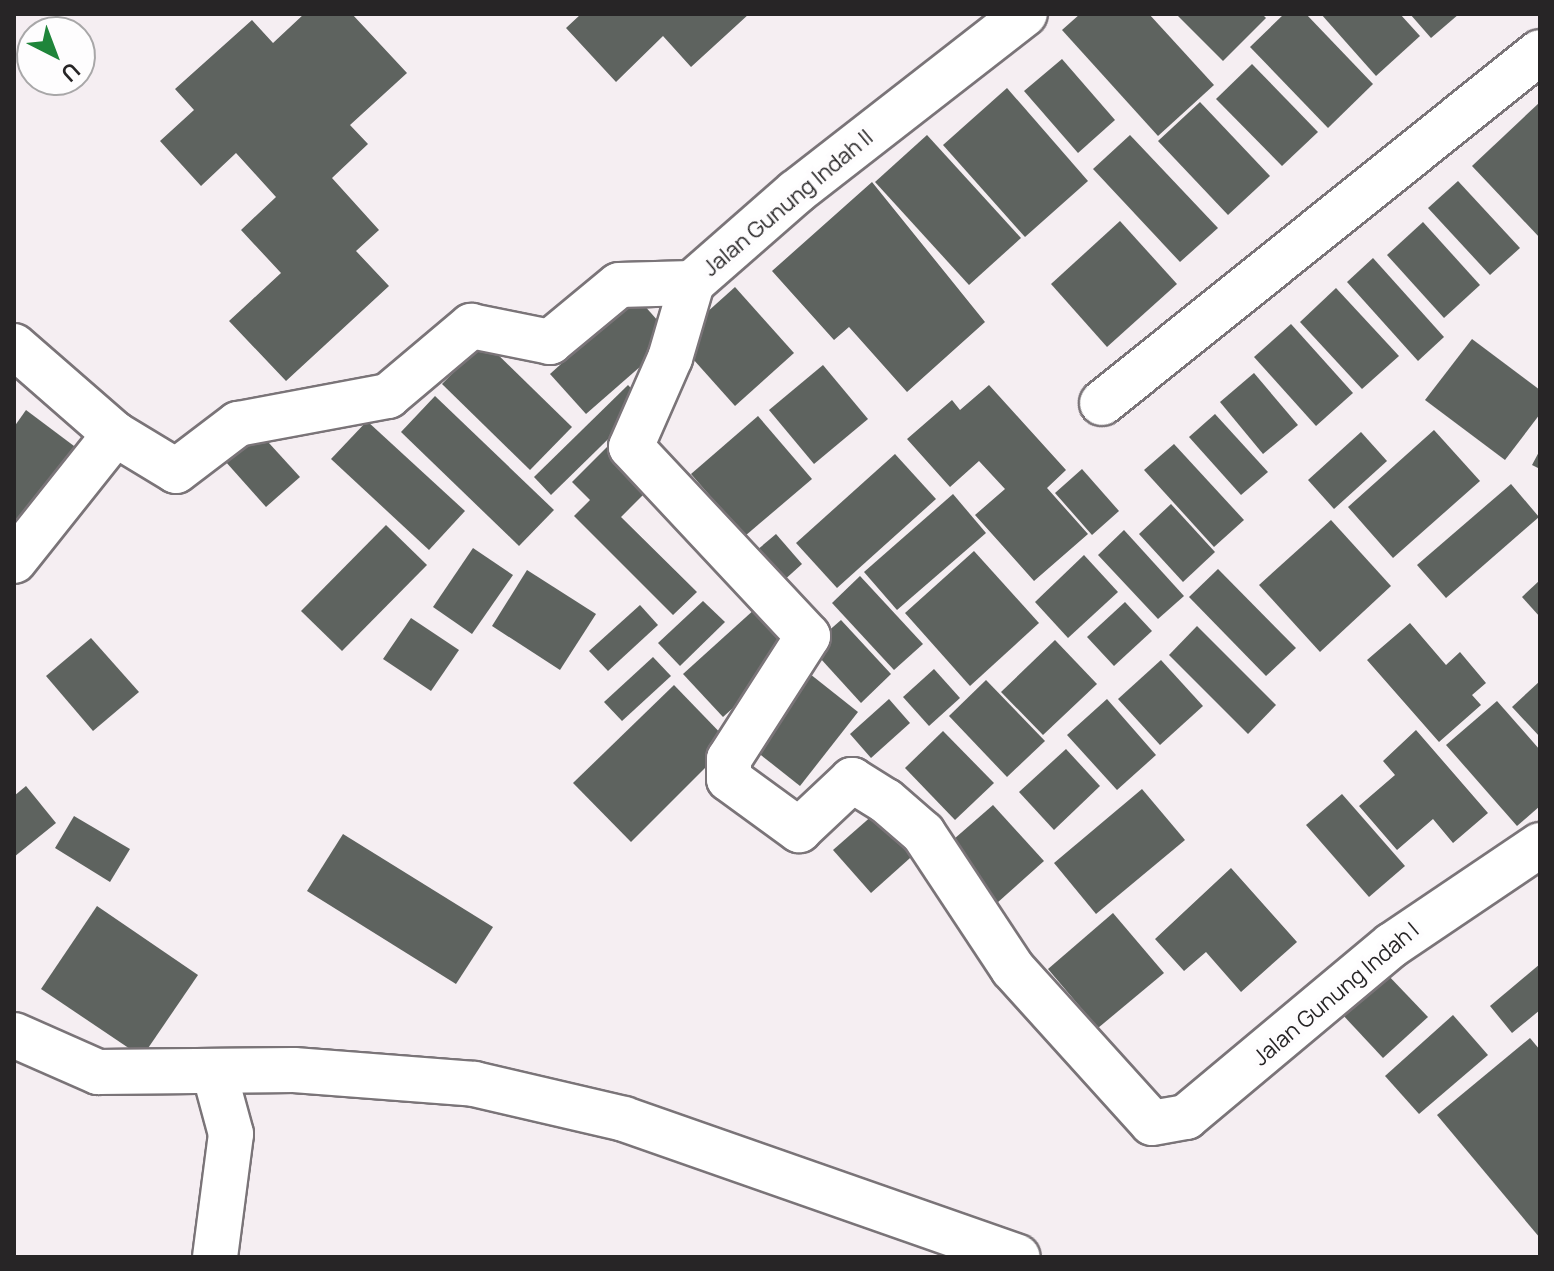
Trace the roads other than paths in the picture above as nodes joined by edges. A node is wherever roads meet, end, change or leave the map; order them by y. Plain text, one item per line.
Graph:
1 (1025, 14) edge
2 (1540, 52) edge
3 (692, 283) junction
4 (14, 346) edge
5 (1102, 403) dead end
6 (115, 434) junction
7 (14, 561) edge
8 (1540, 845) edge
9 (14, 1035) edge
10 (215, 1075) junction
11 (215, 1257) edge
12 (1018, 1257) edge

1 - 3 street, Jalan Gunung Indah II
2 - 5 street
3 - 6 street, Jalan Gunung Indah II
3 - 8 street, Jalan Gunung Indah I
4 - 6 street
6 - 7 street
9 - 10 street
10 - 11 street
10 - 12 street

